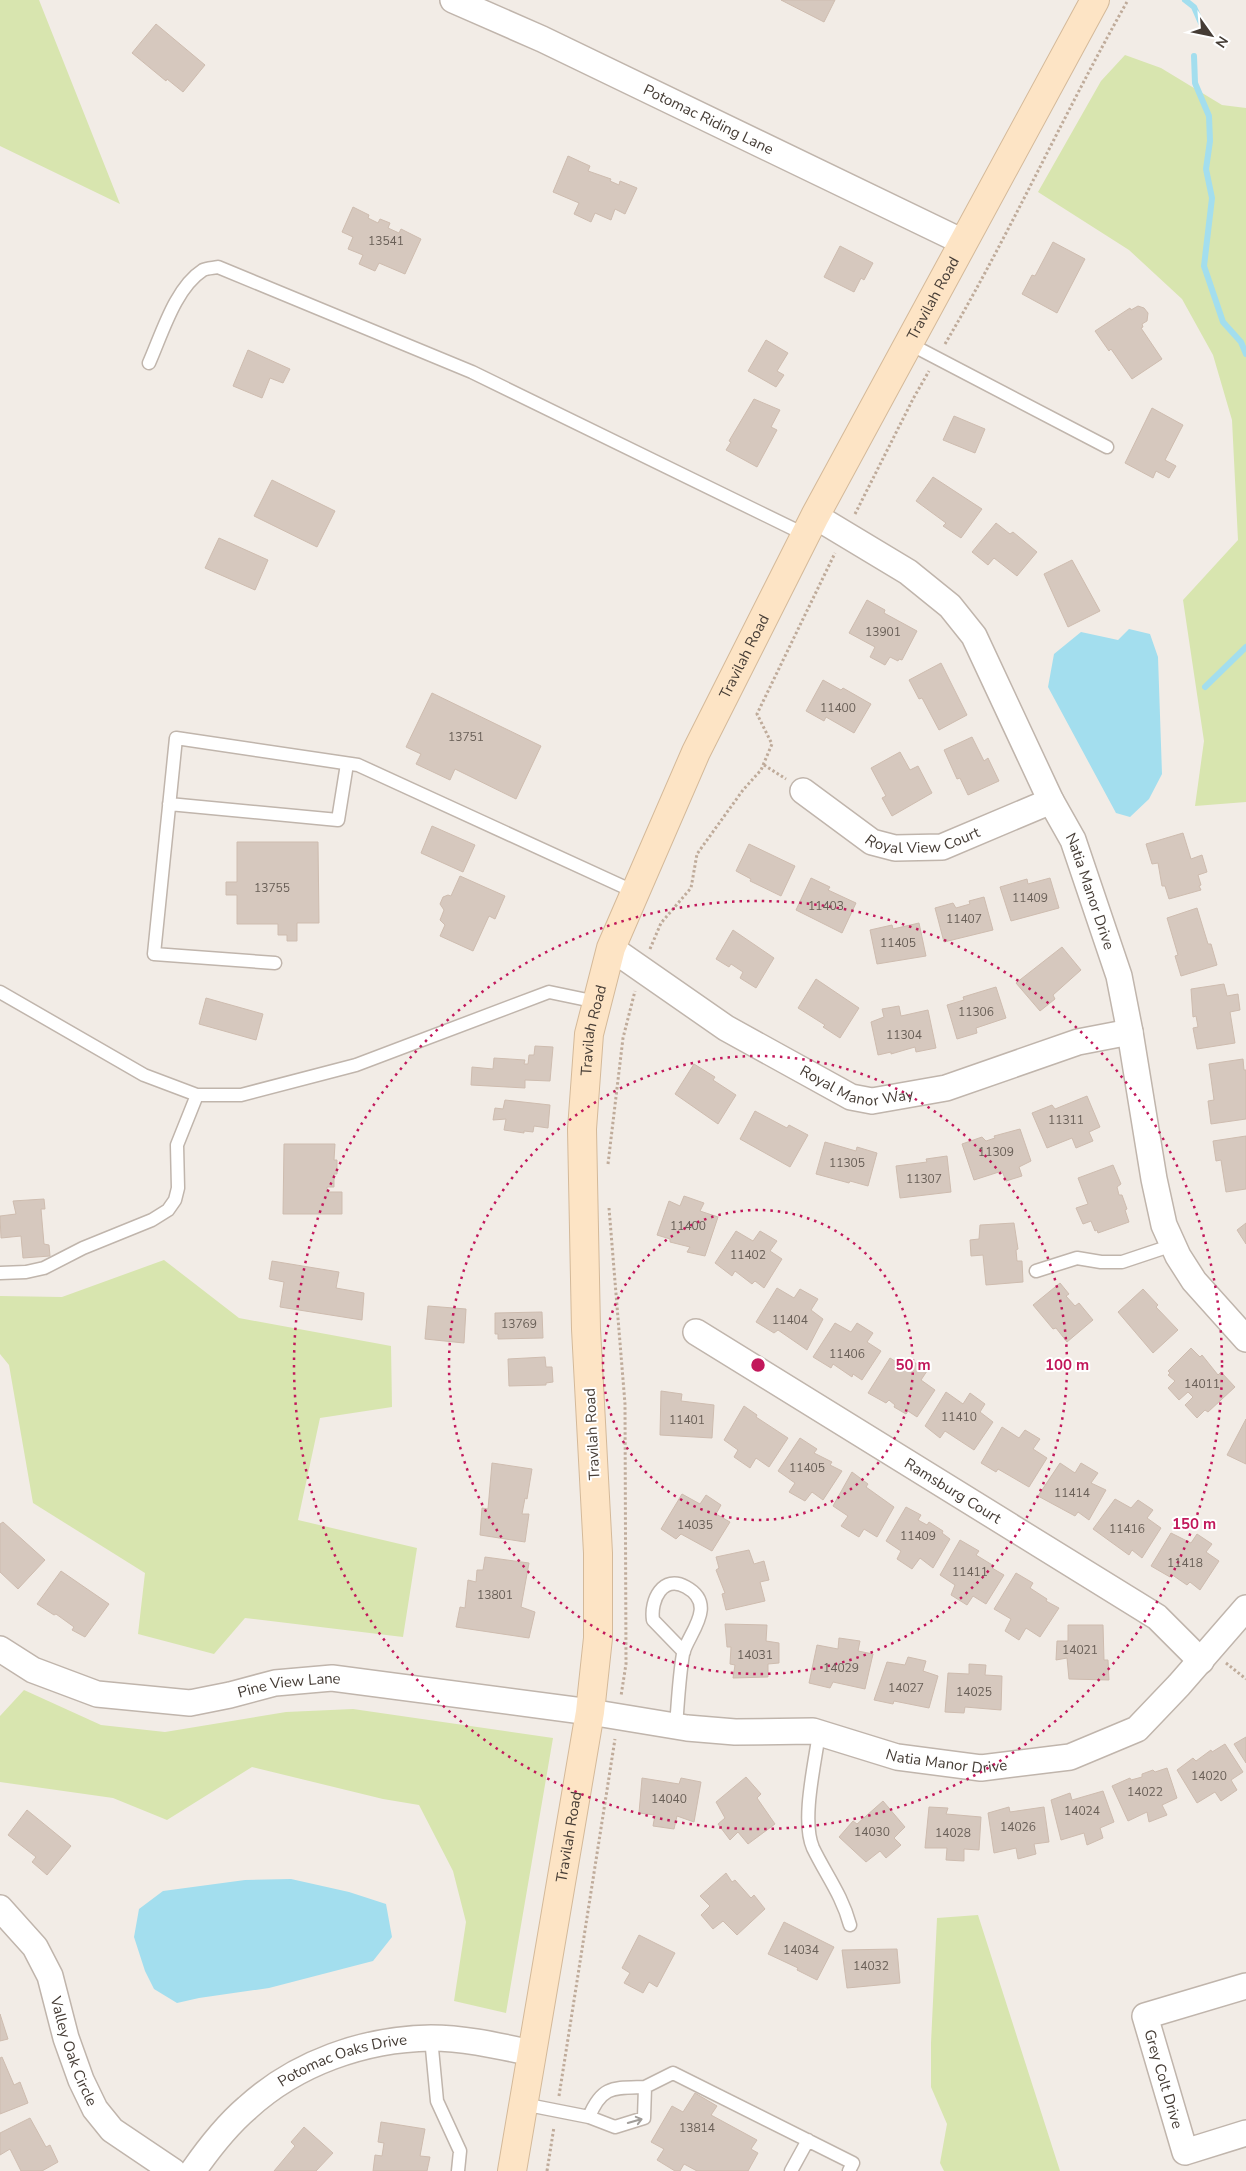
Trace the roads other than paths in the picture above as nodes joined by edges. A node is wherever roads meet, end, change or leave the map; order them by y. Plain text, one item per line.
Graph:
1 (1095, 0) edge
2 (466, 2) edge
3 (963, 242) junction
4 (908, 343) junction
5 (149, 363) dead end
6 (1107, 448) dead end
7 (810, 525) junction
8 (348, 764) junction
9 (803, 791) dead end
10 (1051, 801) junction
11 (169, 804) junction
12 (635, 892) junction
13 (611, 948) junction
14 (275, 963) dead end
15 (0, 992) edge
16 (597, 1002) junction
17 (1130, 1032) junction
18 (197, 1095) junction
19 (1173, 1245) junction
20 (1036, 1271) dead end
21 (0, 1273) edge
22 (696, 1332) dead end
23 (1246, 1339) edge
24 (1246, 1608) edge
25 (0, 1649) edge
26 (684, 1652) junction
27 (1201, 1661) junction
28 (590, 1712) junction
29 (676, 1726) junction
30 (818, 1733) junction
31 (0, 1908) edge
32 (850, 1925) dead end
33 (1246, 1986) edge
34 (431, 2038) junction
35 (532, 2053) junction
36 (645, 2087) junction
37 (523, 2104) junction
38 (589, 2117) junction
39 (1246, 2133) edge
40 (808, 2140) junction
41 (173, 2171) edge
42 (193, 2171) edge
43 (458, 2171) edge
44 (512, 2171) edge
45 (791, 2171) edge
46 (849, 2171) edge

1 - 3 main road, Travilah Road
2 - 3 street, Potomac Riding Lane
3 - 4 main road, Travilah Road
4 - 6 lane
4 - 7 main road, Travilah Road
5 - 7 lane
7 - 10 street, Natia Manor Drive
7 - 12 main road, Travilah Road
8 - 11 lane
8 - 11 lane
8 - 12 lane
9 - 10 street, Royal View Court
10 - 17 street, Natia Manor Drive
11 - 14 lane
12 - 13 main road, Travilah Road
13 - 16 main road, Travilah Road
13 - 17 street, Royal Manor Way
15 - 18 lane
16 - 18 lane
16 - 28 main road, Travilah Road
17 - 19 street, Natia Manor Drive
18 - 21 lane
19 - 20 lane
19 - 23 street, Natia Manor Drive
22 - 27 street, Ramsburg Court
24 - 27 street, Natia Manor Drive
25 - 28 street, Pine View Lane
26 - 26 lane
26 - 29 lane
27 - 30 street, Natia Manor Drive
28 - 29 street, Natia Manor Drive
28 - 35 main road, Travilah Road
29 - 30 street, Natia Manor Drive
30 - 32 lane
31 - 41 street, Valley Oak Circle
33 - 39 street, Grey Colt Drive
34 - 35 street, Potomac Oaks Drive
34 - 42 street, Potomac Oaks Drive
34 - 43 lane
35 - 37 main road, Travilah Road
36 - 38 lane
38 -> 36 lane
36 - 40 lane
37 - 38 lane
37 - 44 main road, Travilah Road
40 - 45 lane
40 - 46 lane

